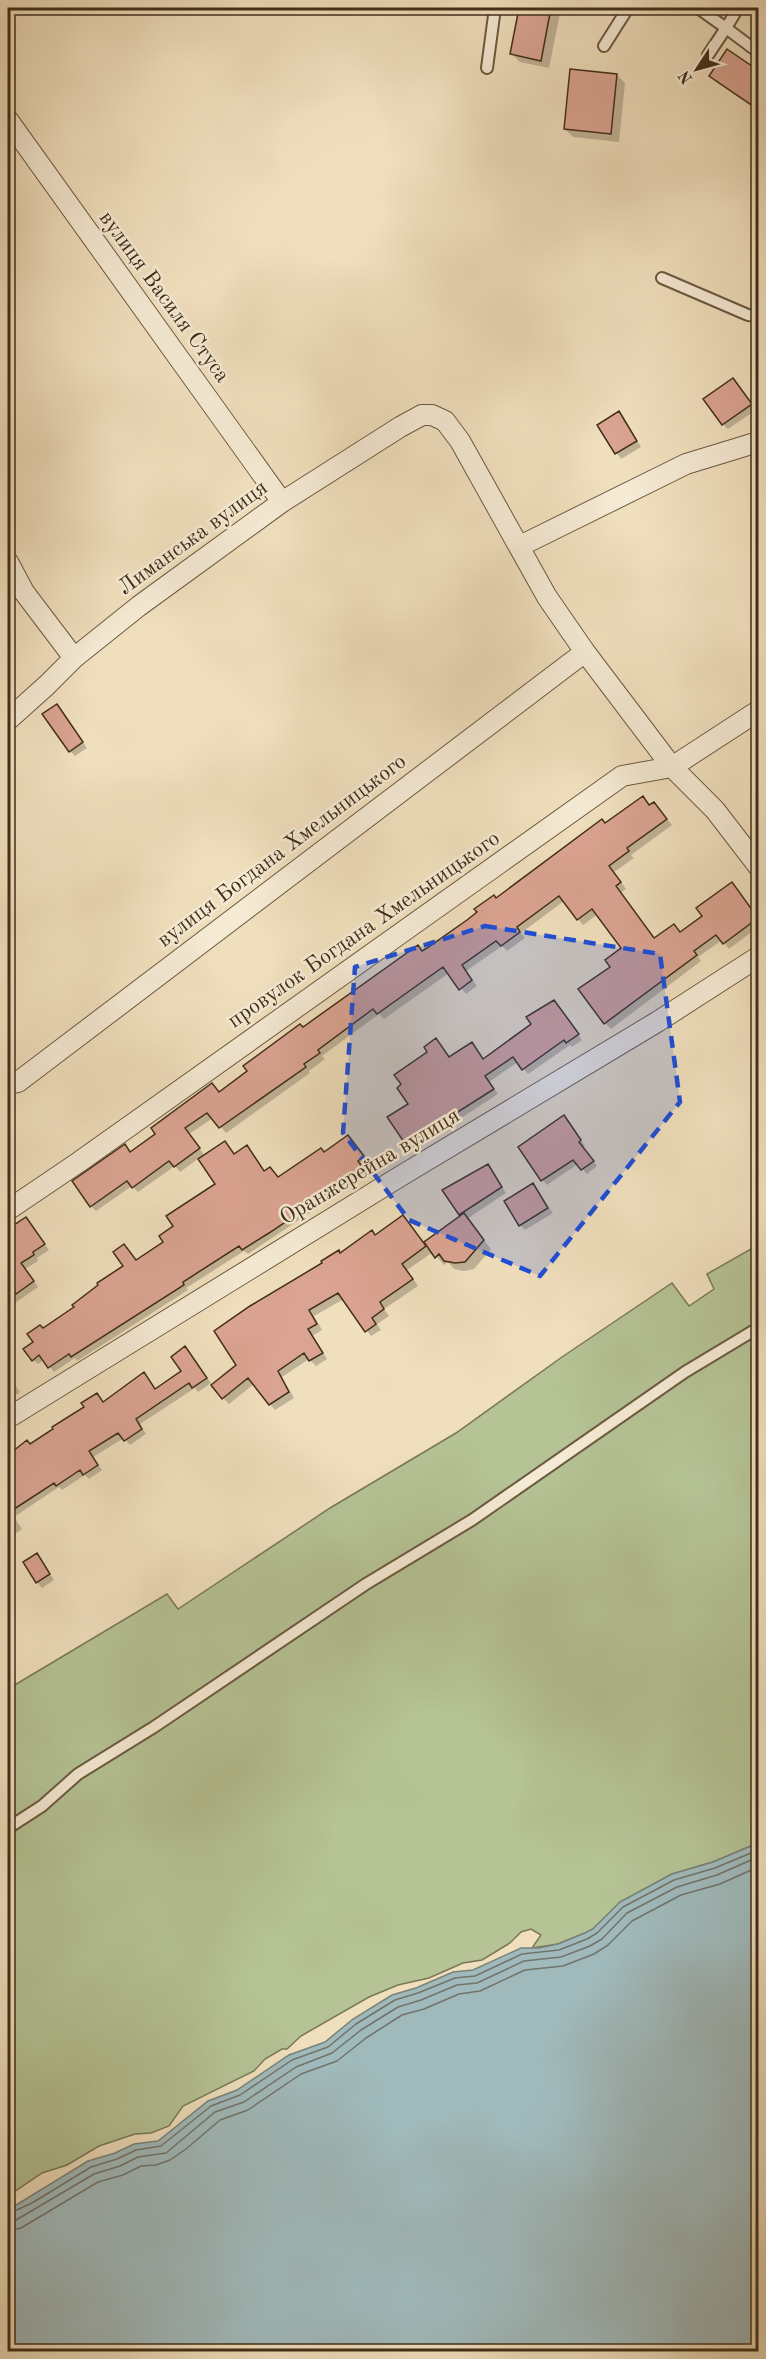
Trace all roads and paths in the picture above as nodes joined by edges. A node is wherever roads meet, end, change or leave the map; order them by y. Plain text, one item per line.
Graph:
1 (495, 8) edge
2 (628, 8) edge
3 (698, 8) edge
4 (738, 8) edge
5 (726, 28) junction
6 (604, 46) dead end
7 (759, 52) edge
8 (708, 55) dead end
9 (487, 68) dead end
10 (8, 120) edge
11 (662, 278) dead end
12 (759, 316) edge
13 (759, 442) edge
14 (282, 502) junction
15 (520, 546) junction
16 (8, 562) edge
17 (585, 652) junction
18 (74, 658) junction
19 (759, 711) edge
20 (8, 720) edge
21 (672, 767) junction
22 (759, 866) edge
23 (759, 957) edge
24 (8, 1084) edge
25 (8, 1210) edge
26 (759, 1328) edge
27 (8, 1418) edge
28 (8, 1828) edge

1 - 9 lane
2 - 6 lane
3 - 5 lane
4 - 5 lane
5 - 7 lane
5 - 8 lane
10 - 14 street, вулиця Василя Стуса
11 - 12 lane
13 - 15 street
14 - 15 street, Лиманська вулиця
14 - 18 street, Лиманська вулиця
15 - 17 street
16 - 18 street
17 - 21 street
17 - 24 street, вулиця Богдана Хмельницького
18 - 20 street, Лиманська вулиця
19 - 21 street, провулок Богдана Хмельницького
21 - 22 street
21 - 25 street, провулок Богдана Хмельницького
23 - 27 street, Оранжерейна вулиця
26 - 28 lane

